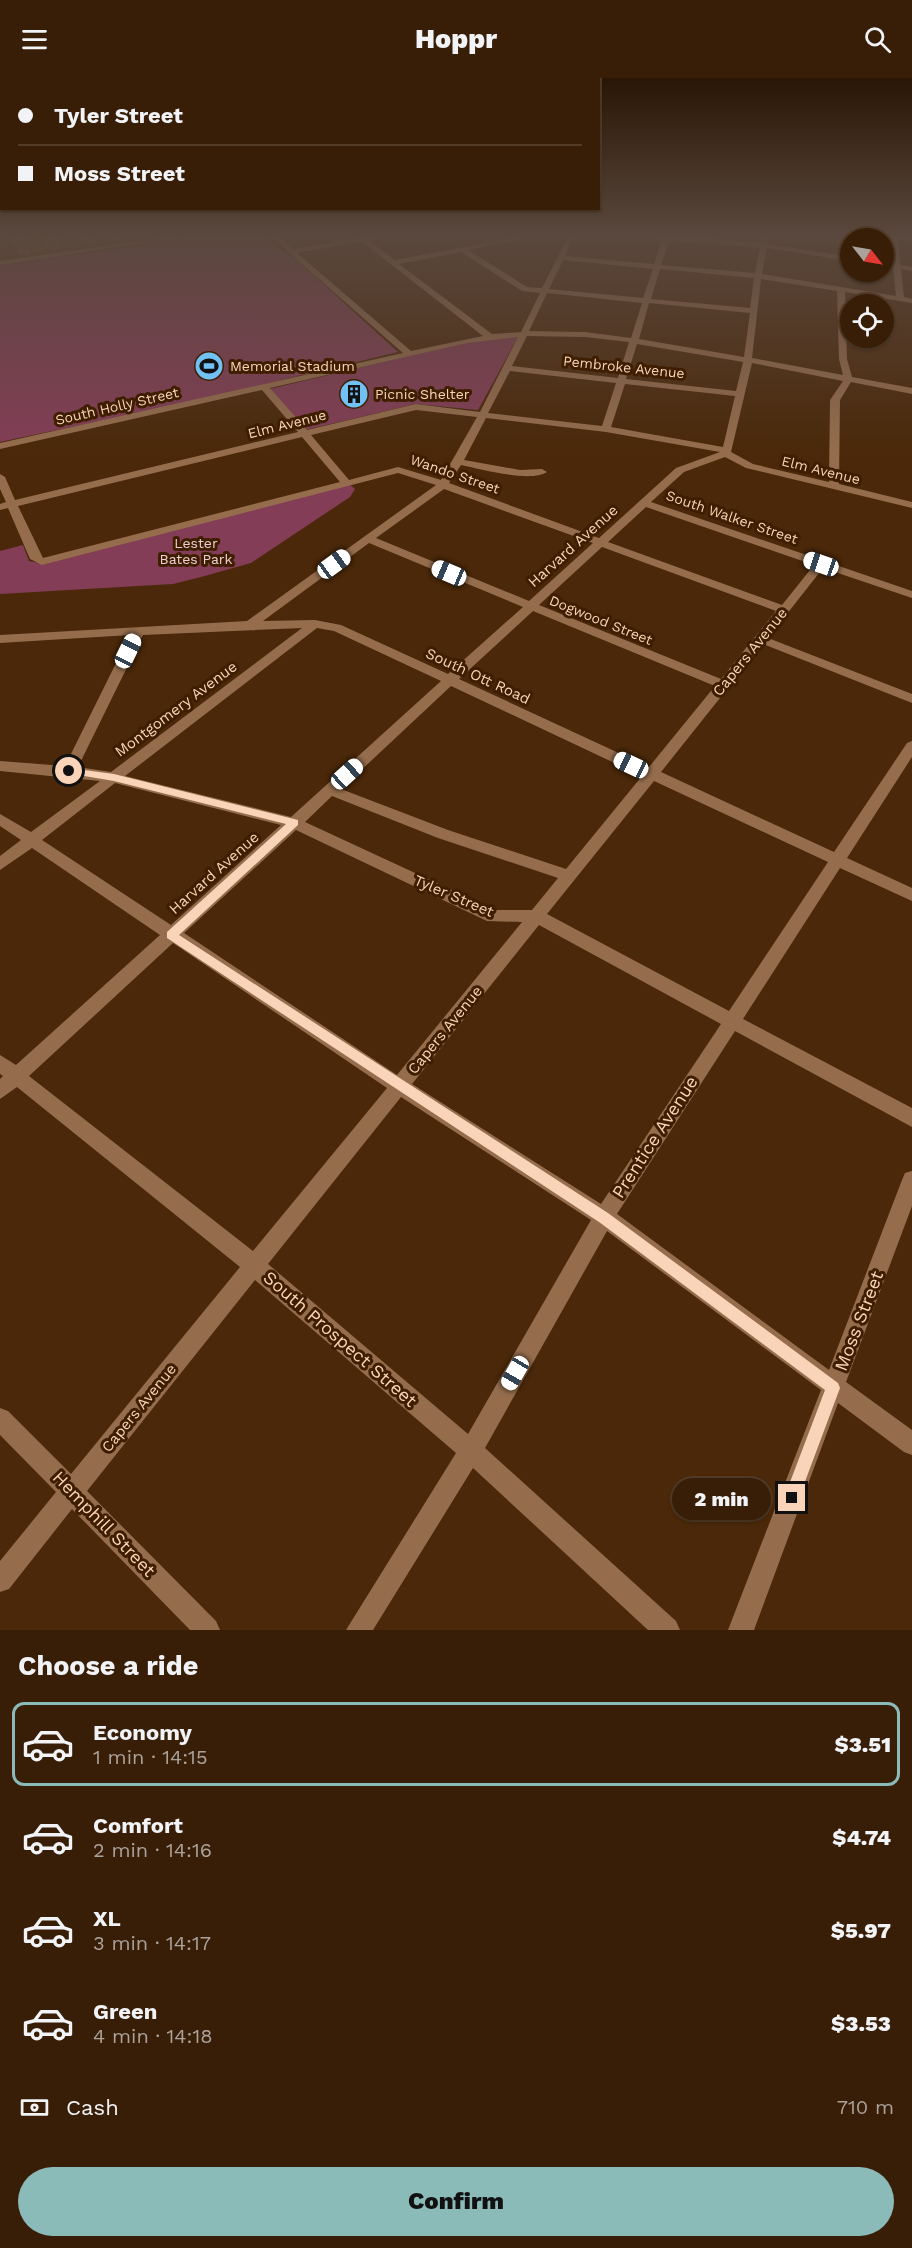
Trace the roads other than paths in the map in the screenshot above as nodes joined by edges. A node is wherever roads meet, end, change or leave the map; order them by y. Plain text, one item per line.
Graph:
1 (355, 307) edge
2 (451, 307) edge
3 (536, 307) edge
4 (645, 307) edge
5 (719, 307) edge
6 (754, 307) edge
7 (842, 307) edge
8 (754, 311) junction
9 (523, 333) junction
10 (489, 336) junction
11 (634, 340) junction
12 (409, 354) junction
13 (748, 360) junction
14 (507, 368) junction
15 (848, 379) junction
16 (621, 380) junction
17 (264, 387) junction
18 (912, 391) edge
19 (739, 394) junction
20 (482, 414) junction
21 (606, 429) junction
22 (302, 434) junction
23 (0, 446) edge
24 (726, 452) junction
25 (458, 462) junction
26 (542, 472) dead end
27 (0, 477) edge
28 (345, 482) junction
29 (444, 484) junction
30 (834, 487) junction
31 (644, 503) junction
32 (912, 505) edge
33 (5, 506) edge
34 (368, 539) junction
35 (601, 543) junction
36 (821, 564) junction
37 (912, 595) edge
38 (530, 607) junction
39 (784, 610) junction
40 (315, 624) junction
41 (250, 625) junction
42 (138, 632) junction
43 (760, 639) junction
44 (1, 642) edge
45 (449, 681) junction
46 (723, 685) junction
47 (912, 699) edge
48 (912, 746) edge
49 (0, 765) edge
50 (69, 771) junction
51 (651, 774) junction
52 (114, 778) junction
53 (330, 790) junction
54 (0, 819) edge
55 (294, 823) junction
56 (31, 841) junction
57 (838, 860) junction
58 (0, 864) edge
59 (569, 876) junction
60 (912, 895) edge
61 (537, 916) junction
62 (171, 935) junction
63 (730, 1021) junction
64 (8, 1070) edge
65 (399, 1086) junction
66 (0, 1091) edge
67 (912, 1118) edge
68 (912, 1180) edge
69 (604, 1217) junction
70 (254, 1265) junction
71 (833, 1388) junction
72 (0, 1419) edge
73 (912, 1444) edge
74 (471, 1451) junction
75 (72, 1491) junction
76 (0, 1580) edge
77 (207, 1630) edge
78 (359, 1630) edge
79 (668, 1630) edge
80 (741, 1630) edge

1 - 12 street
2 - 10 street
3 - 9 street
4 - 11 street
5 - 8 street
6 - 8 street
7 - 15 street
8 - 13 street
9 - 10 street, South Holly Street
9 - 11 street, South Holly Street
9 - 14 street
10 - 12 street, South Holly Street
11 - 13 street, South Holly Street
11 - 16 street
12 - 17 street, South Holly Street
13 - 15 street, South Holly Street
13 - 19 street
14 - 16 street, Pembroke Avenue
14 - 20 street
15 - 18 street, South Holly Street
15 - 30 street
16 - 19 street, Pembroke Avenue
16 - 21 street
17 - 22 street
17 - 23 street, South Holly Street
19 - 24 street
20 - 21 street, Elm Avenue
20 - 22 street, Elm Avenue
20 - 25 street
21 - 24 street, Elm Avenue
22 - 28 street
22 - 33 street, Elm Avenue
24 - 30 street, Elm Avenue
24 - 31 street, Harvard Avenue
25 - 26 street
25 - 29 street
27 - 33 street
28 - 29 street, Wando Street
28 - 33 street, Wando Street
29 - 34 street
29 - 35 street, Wando Street
30 - 32 street, Elm Avenue
31 - 35 street, Harvard Avenue
31 - 36 street, South Walker Street
34 - 38 street, Dogwood Street
34 - 41 street
35 - 38 street, Harvard Avenue
35 - 39 street, Wando Street
36 - 37 street, South Walker Street
36 - 39 street, Capers Avenue
38 - 45 street, Harvard Avenue
38 - 46 street, Dogwood Street
39 - 43 street, Capers Avenue
40 - 41 street, South Ott Road
40 - 45 street, South Ott Road
40 - 52 street, Montgomery Avenue
41 - 42 street, South Ott Road
42 - 44 street, South Ott Road
42 - 50 street
43 - 46 street, Capers Avenue
43 - 47 street
45 - 51 street, South Ott Road
45 - 53 street, Harvard Avenue
46 - 51 street, Capers Avenue
48 - 57 street, Prentice Avenue
49 - 50 street, Tyler Street
50 - 52 street, Tyler Street
51 - 57 street, South Ott Road
51 - 59 street, Capers Avenue
52 - 55 street, Tyler Street
52 - 56 street, Montgomery Avenue
53 - 55 street, Harvard Avenue
53 - 59 street
54 - 56 street
55 - 61 street, Tyler Street
55 - 62 street, Harvard Avenue
56 - 58 street, Montgomery Avenue
56 - 62 street
57 - 60 street, South Ott Road
57 - 63 street, Prentice Avenue
59 - 61 street, Capers Avenue
61 - 63 street, Tyler Street
61 - 65 street, Capers Avenue
62 - 64 street, Harvard Avenue
62 - 65 street
63 - 67 street, Tyler Street
63 - 69 street, Prentice Avenue
64 - 66 street, Harvard Avenue
64 - 70 street, South Prospect Street
65 - 69 street
65 - 70 street, Capers Avenue
68 - 71 street, Moss Street
69 - 71 street
69 - 74 street, Prentice Avenue
70 - 74 street, South Prospect Street
70 - 75 street, Capers Avenue
71 - 73 street
71 - 80 street, Moss Street
72 - 75 street, Hemphill Street
74 - 78 street, Prentice Avenue
74 - 79 street, South Prospect Street
75 - 76 street, Capers Avenue
75 - 77 street, Hemphill Street

